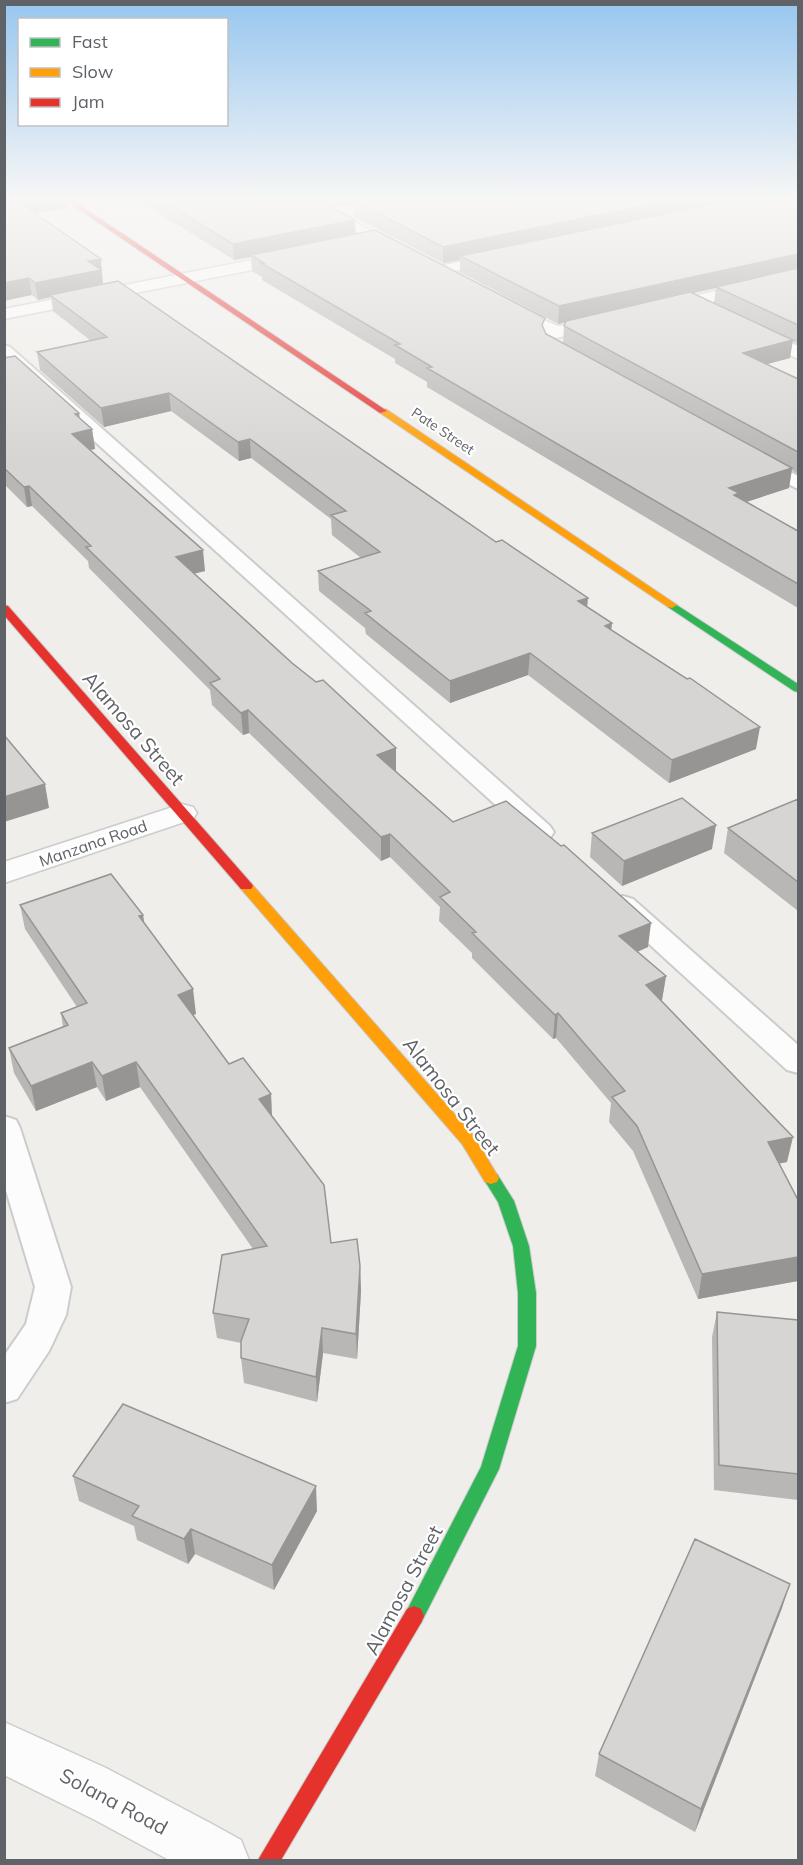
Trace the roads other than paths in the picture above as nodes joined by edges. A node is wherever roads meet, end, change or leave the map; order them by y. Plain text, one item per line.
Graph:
1 (138, 288) edge
2 (199, 288) edge
3 (751, 288) edge
4 (486, 298) edge
5 (691, 302) junction
6 (646, 312) edge
7 (712, 312) edge
8 (4, 314) edge
9 (624, 318) edge
10 (734, 322) edge
11 (4, 351) edge
12 (798, 353) edge
13 (740, 451) edge
14 (798, 483) edge
15 (4, 608) edge
16 (798, 689) edge
17 (182, 813) junction
18 (558, 846) edge
19 (4, 873) edge
20 (602, 886) edge
21 (798, 1062) edge
22 (4, 1128) edge
23 (4, 1387) edge
24 (4, 1748) edge
25 (221, 1860) edge
26 (270, 1860) edge

1 - 8 street
2 - 16 street, Pate Street
3 - 5 street
4 - 9 street
5 - 6 street
5 - 7 street
10 - 12 street
11 - 18 lane
13 - 14 lane
15 - 17 street, Alamosa Street
17 - 19 street, Manzana Road
17 - 26 street, Alamosa Street
20 - 21 lane
22 - 23 lane
24 - 25 street, Solana Road

